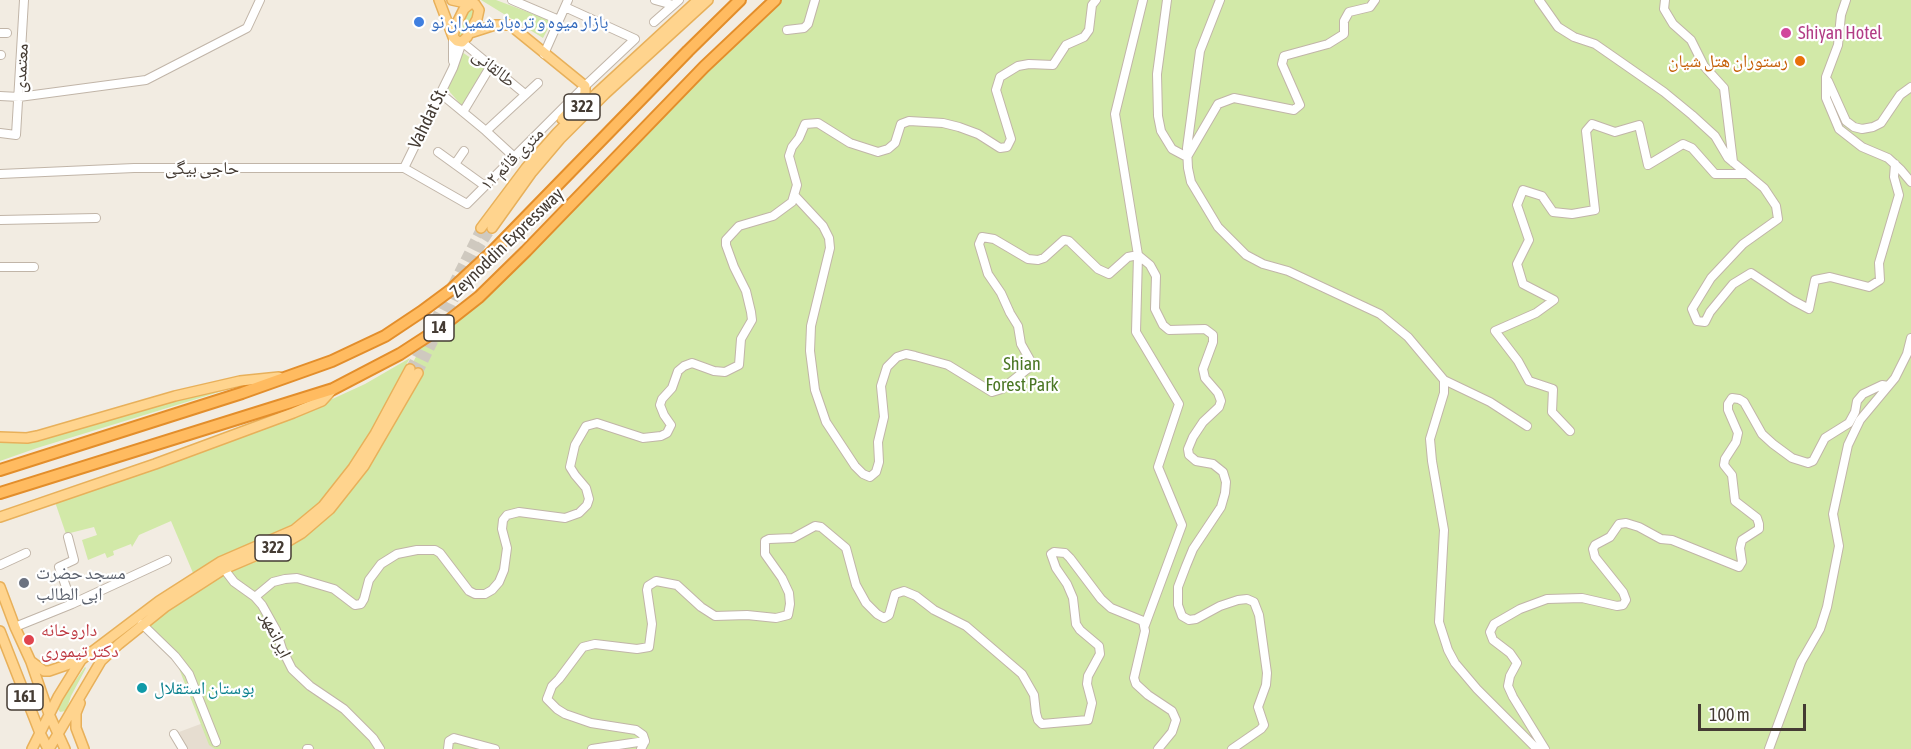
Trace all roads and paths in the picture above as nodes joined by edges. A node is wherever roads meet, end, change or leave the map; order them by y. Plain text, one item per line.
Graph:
1 (24, 0) edge
2 (260, 0) edge
3 (439, 0) edge
4 (452, 0) edge
5 (512, 0) edge
6 (656, 0) edge
7 (698, 0) edge
8 (708, 0) edge
9 (740, 0) edge
10 (775, 0) edge
11 (815, 0) edge
12 (1096, 0) edge
13 (1143, 0) edge
14 (1167, 0) edge
15 (1220, 0) edge
16 (1375, 0) edge
17 (1539, 0) edge
18 (1665, 0) edge
19 (1846, 0) edge
20 (474, 2) edge
21 (567, 3) edge
22 (676, 3) edge
23 (559, 20) junction
24 (654, 22) dead end
25 (787, 30) dead end
26 (470, 33) junction
27 (453, 36) junction
28 (462, 42) junction
29 (544, 54) junction
30 (490, 67) junction
31 (453, 68) junction
32 (1826, 77) junction
33 (538, 83) dead end
34 (585, 86) junction
35 (1911, 87) edge
36 (440, 93) junction
37 (525, 94) junction
38 (0, 96) edge
39 (19, 98) junction
40 (463, 112) junction
41 (486, 131) junction
42 (0, 133) edge
43 (464, 151) dead end
44 (438, 152) dead end
45 (511, 154) dead end
46 (1187, 157) junction
47 (535, 158) junction
48 (1733, 162) junction
49 (455, 164) junction
50 (1895, 164) junction
51 (404, 168) junction
52 (0, 174) edge
53 (1746, 174) junction
54 (1911, 182) edge
55 (485, 186) junction
56 (795, 196) junction
57 (96, 218) dead end
58 (0, 220) edge
59 (481, 228) tunnel mouth
60 (492, 228) tunnel mouth
61 (1138, 255) junction
62 (0, 267) edge
63 (34, 267) dead end
64 (1911, 338) edge
65 (284, 377) junction
66 (1444, 380) junction
67 (1888, 386) junction
68 (333, 389) junction
69 (1527, 426) dead end
70 (1570, 431) dead end
71 (0, 436) edge
72 (0, 470) edge
73 (0, 493) edge
74 (0, 517) edge
75 (68, 537) dead end
76 (26, 553) dead end
77 (167, 560) dead end
78 (0, 565) edge
79 (224, 569) junction
80 (0, 587) edge
81 (255, 597) junction
82 (72, 604) junction
83 (142, 624) junction
84 (1144, 625) junction
85 (15, 627) junction
86 (0, 631) edge
87 (2, 645) edge
88 (81, 660) junction
89 (31, 662) junction
90 (88, 681) junction
91 (49, 714) junction
92 (40, 733) junction
93 (57, 734) junction
94 (174, 734) dead end
95 (645, 741) junction
96 (216, 742) dead end
97 (32, 749) edge
98 (49, 749) edge
99 (65, 749) edge
100 (84, 749) edge
101 (183, 749) edge
102 (381, 749) edge
103 (448, 749) edge
104 (495, 749) edge
105 (592, 749) edge
106 (641, 749) edge
107 (1158, 749) edge
108 (1232, 749) edge
109 (1537, 749) edge
110 (1545, 749) edge
111 (1769, 749) edge

1 - 39 street, معتمدی
2 - 39 street
3 - 27 main road
4 - 20 main road
5 - 23 street
6 - 22 street
7 - 47 main road, 322
8 - 60 main road, 322
9 - 65 highway, Zeynoddin Expressway / 14
10 - 68 highway, Zeynoddin Expressway / 14
11 - 25 street
12 - 56 street
13 - 61 street
14 - 46 street
15 - 46 street
16 - 46 street
17 - 48 street
18 - 48 street
19 - 32 street
20 - 26 main road
20 - 27 main road
21 - 23 street
21 - 34 street, ۱۲ متری قائم
22 - 24 street
23 - 29 street
26 - 28 main road
26 - 29 main road
27 - 28 main road
27 - 31 street, Vahdat St.
28 - 30 street, طالقانی
28 - 31 street, Vahdat St.
29 - 34 main road
30 - 37 street, طالقانی
30 - 40 street
31 - 36 street, Vahdat St.
32 - 35 street
32 - 50 street
33 - 37 street
34 - 47 main road
34 - 55 street, ۱۲ متری قائم
36 - 40 street
36 - 51 street, Vahdat St.
37 - 41 street
38 - 39 street
39 - 42 street, معتمدی
40 - 41 street
41 - 45 street
43 - 49 street
44 - 49 street
46 - 66 street
47 - 59 main road, 322
48 - 53 street
49 - 55 street
50 - 53 street
50 - 54 street
51 - 52 street, حاجی بیگی
51 - 55 street, ۱۲ متری قائم
53 - 70 street
56 - 61 street
56 - 81 street
57 - 58 street
61 - 84 street
61 - 108 street
62 - 63 street
64 - 67 street
65 - 71 main road
65 - 72 highway, Zeynoddin Expressway / 14
66 - 69 street
66 - 109 street
67 - 110 street
67 - 111 street
68 - 73 highway, Zeynoddin Expressway / 14
68 - 74 main road
75 - 82 street
76 - 78 street
77 - 82 street
79 - 81 street, ایرانمهر
79 - 83 main road, 322
79 - 88 main road, 322
80 - 85 main road, 161
81 - 102 street, ایرانمهر
82 - 85 street
83 - 90 main road, 322
83 - 96 street
84 - 95 street
84 - 107 street
85 - 89 main road, 161
86 - 87 main road, 161
87 - 92 main road, 161
88 - 89 main road
88 - 91 main road
89 - 91 main road, 161
90 - 93 main road, 322
90 - 100 main road
91 - 92 main road
91 - 93 main road, 161
92 - 97 main road
92 - 98 main road, 161
93 - 98 main road, 322
93 - 99 main road, 161
94 - 101 street
95 - 105 street
95 - 106 street
103 - 104 street

